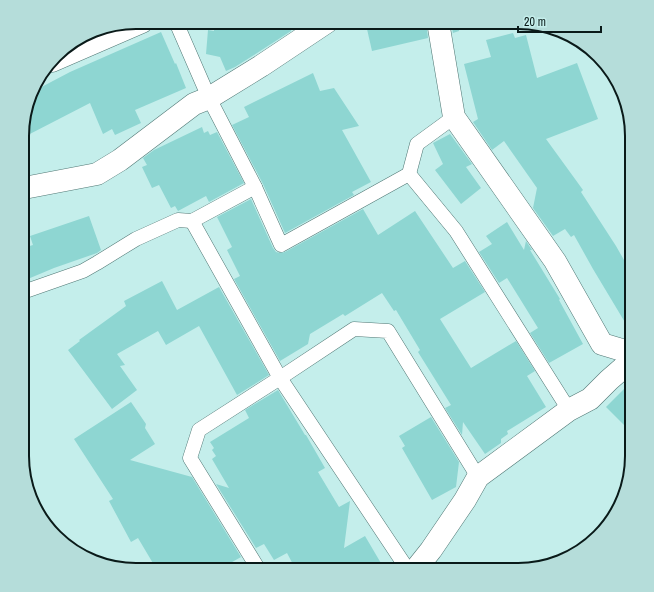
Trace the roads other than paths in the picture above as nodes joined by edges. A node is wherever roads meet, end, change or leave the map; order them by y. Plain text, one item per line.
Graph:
1 (179, 29) edge
2 (316, 29) edge
3 (439, 29) edge
4 (124, 30) edge
5 (67, 55) edge
6 (209, 98) junction
7 (454, 117) junction
8 (409, 174) junction
9 (29, 187) edge
10 (255, 187) junction
11 (192, 221) junction
12 (29, 290) edge
13 (625, 351) edge
14 (625, 366) edge
15 (280, 378) junction
16 (569, 410) junction
17 (478, 477) junction
18 (255, 563) edge
19 (403, 563) edge
20 (421, 563) edge

1 - 6 lane
2 - 6 street
3 - 7 street
4 - 5 street
6 - 9 street
6 - 10 lane
7 - 8 lane
7 - 13 street
8 - 10 lane
8 - 16 lane
10 - 11 lane
11 - 12 lane
11 - 15 lane
14 - 16 street
15 - 17 lane
15 - 18 lane
15 - 19 lane
16 - 17 street
17 - 20 street

